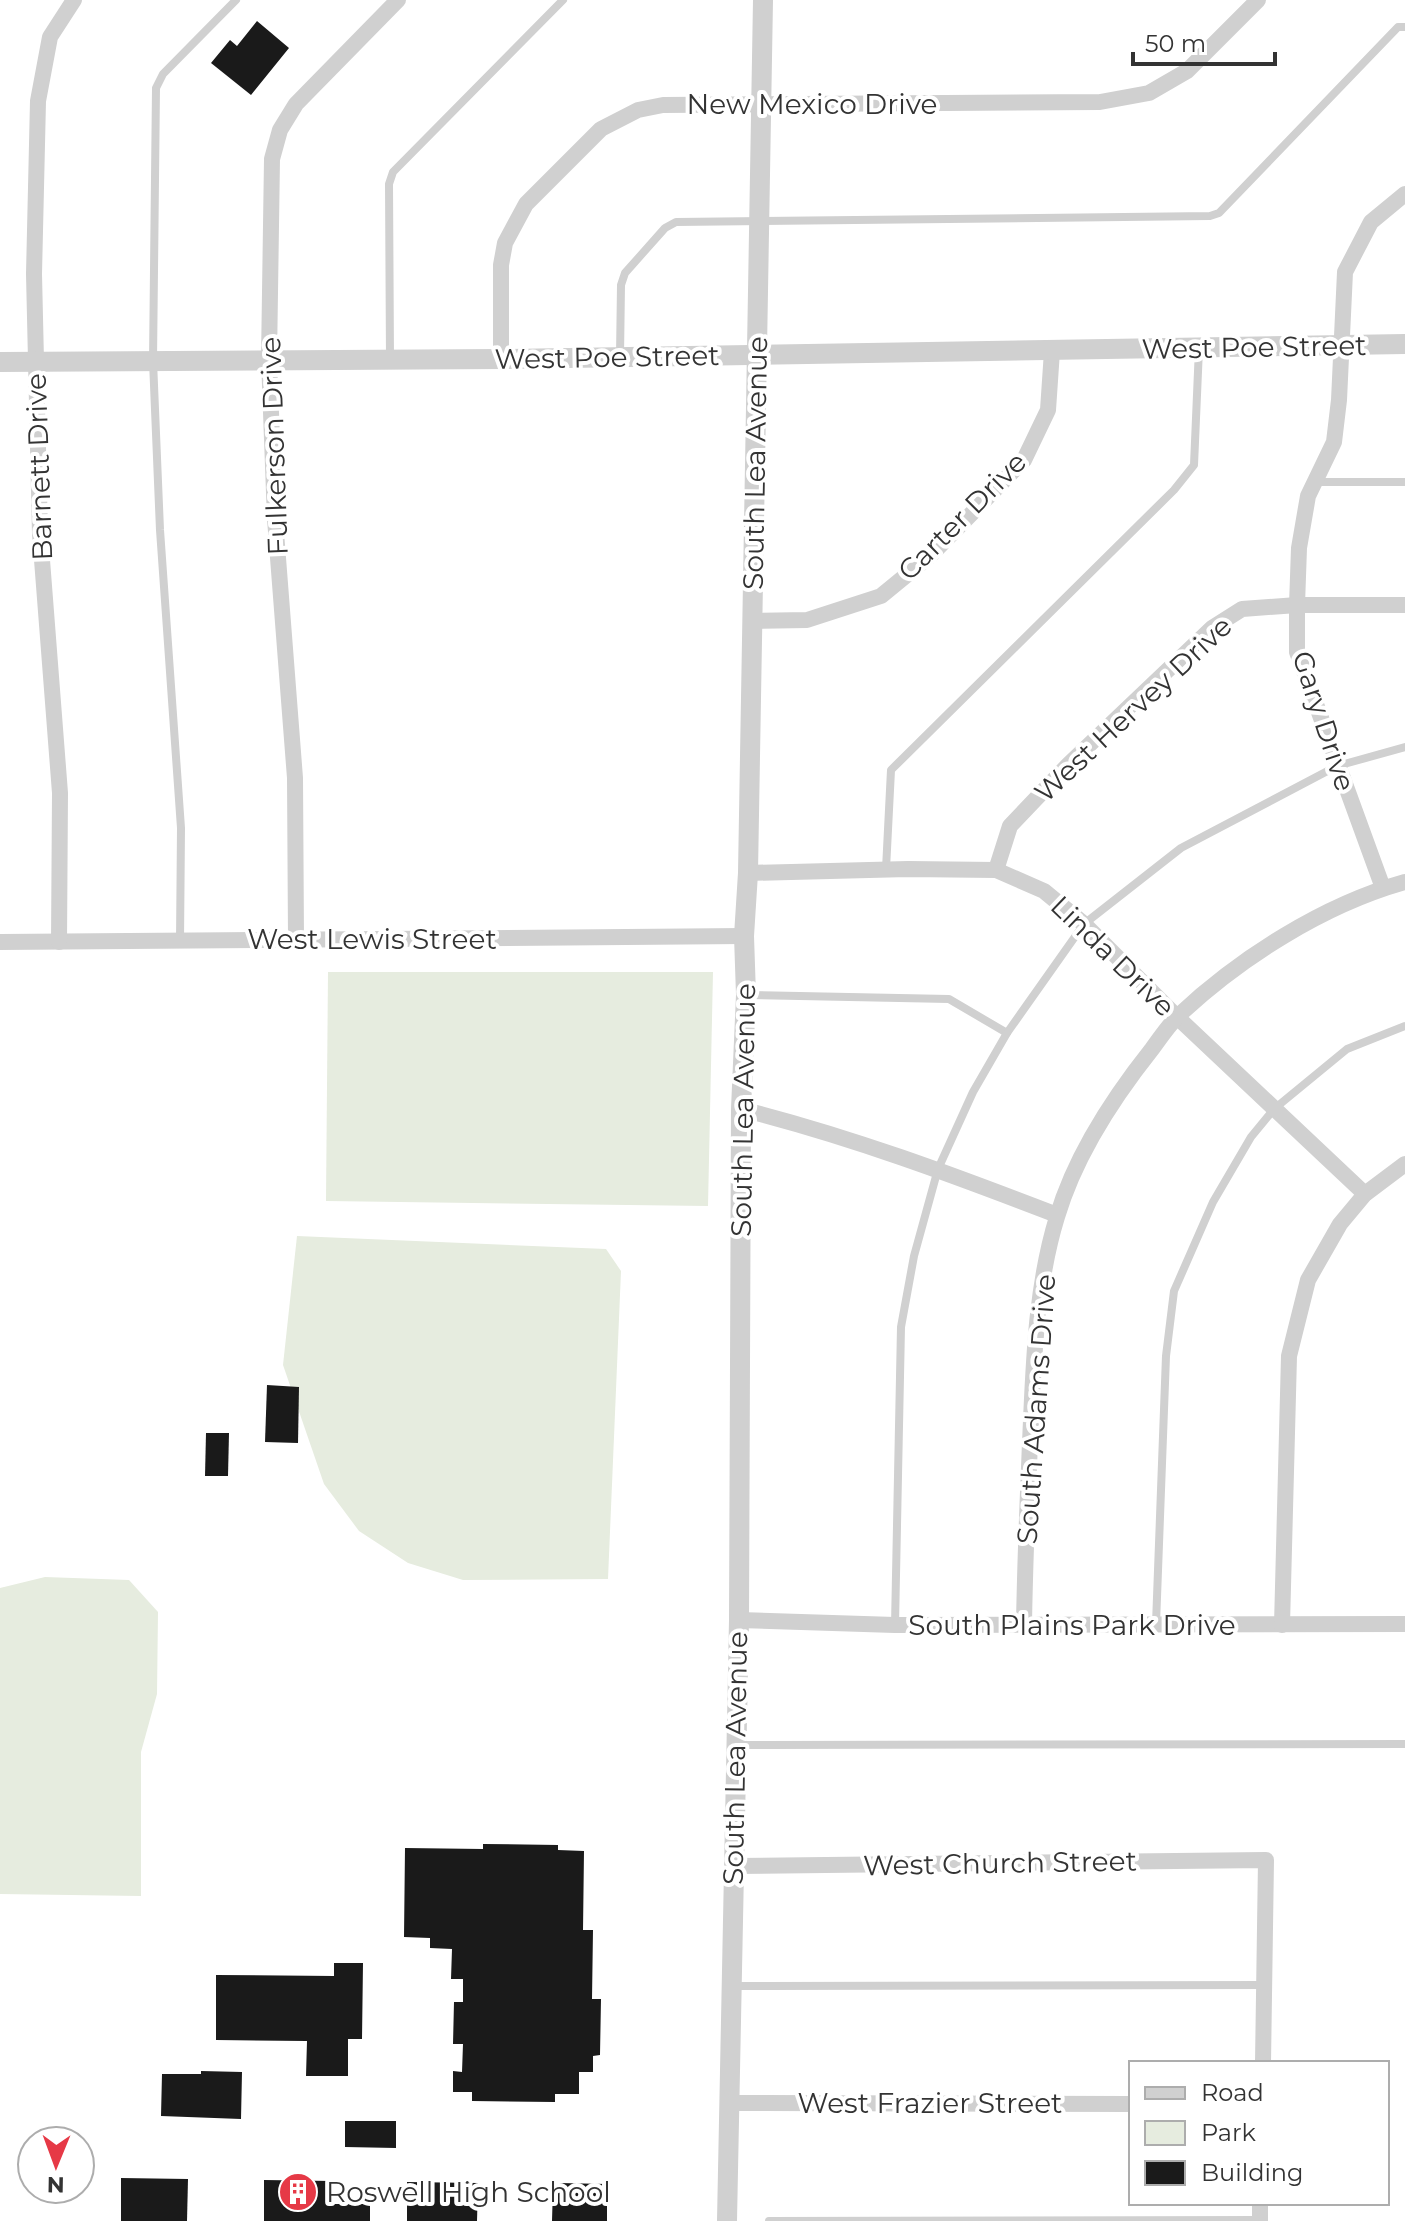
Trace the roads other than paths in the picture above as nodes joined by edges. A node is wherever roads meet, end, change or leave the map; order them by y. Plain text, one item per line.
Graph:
1 (74, 0) edge
2 (236, 0) edge
3 (398, 0) edge
4 (563, 0) edge
5 (763, 0) edge
6 (1258, 0) edge
7 (1405, 27) edge
8 (761, 104) junction
9 (1405, 194) edge
10 (760, 221) junction
11 (1340, 344) junction
12 (1405, 344) edge
13 (1199, 347) junction
14 (1052, 351) junction
15 (757, 355) junction
16 (620, 357) junction
17 (269, 359) junction
18 (390, 359) junction
19 (501, 359) junction
20 (34, 361) junction
21 (153, 361) junction
22 (0, 362) edge
23 (1315, 482) junction
24 (1405, 482) edge
25 (1297, 605) junction
26 (1405, 605) edge
27 (753, 621) junction
28 (1405, 747) edge
29 (1337, 766) junction
30 (886, 870) junction
31 (996, 870) junction
32 (748, 873) junction
33 (1405, 882) edge
34 (1383, 888) junction
35 (1084, 924) junction
36 (744, 936) junction
37 (296, 939) junction
38 (180, 941) junction
39 (0, 942) edge
40 (59, 942) junction
41 (746, 995) junction
42 (1177, 1017) junction
43 (1405, 1026) edge
44 (1007, 1033) junction
45 (741, 1109) junction
46 (1274, 1109) junction
47 (1405, 1164) edge
48 (938, 1169) junction
49 (1365, 1194) junction
50 (1057, 1215) junction
51 (739, 1620) junction
52 (1405, 1624) edge
53 (895, 1625) junction
54 (1024, 1625) junction
55 (1156, 1625) junction
56 (1282, 1625) junction
57 (1405, 1744) edge
58 (734, 1745) junction
59 (733, 1866) junction
60 (1264, 1985) junction
61 (731, 1986) junction
62 (1263, 2061) edge
63 (729, 2103) junction
64 (1129, 2104) edge
65 (727, 2221) edge
66 (769, 2221) edge
67 (1260, 2221) edge

1 - 20 street, Barnett Drive
2 - 21 lane
3 - 17 street, Fulkerson Drive
4 - 18 lane
5 - 8 street, South Lea Avenue
6 - 8 street, New Mexico Drive
7 - 10 lane
8 - 10 street, South Lea Avenue
8 - 19 street, New Mexico Drive
9 - 11 street, Gary Drive
10 - 15 street, South Lea Avenue
10 - 16 lane
11 - 12 street, West Poe Street
11 - 13 street, West Poe Street
11 - 23 street, Gary Drive
13 - 14 street, West Poe Street
13 - 30 lane
14 - 15 street, West Poe Street
14 - 27 street, Carter Drive
15 - 16 street, West Poe Street
15 - 27 street, South Lea Avenue
16 - 19 street, West Poe Street
17 - 18 street, West Poe Street
17 - 21 street, West Poe Street
17 - 37 street, Fulkerson Drive
18 - 19 street, West Poe Street
20 - 21 street, West Poe Street
20 - 22 street, West Poe Street
20 - 40 street, Barnett Drive
21 - 38 lane
23 - 24 lane
23 - 25 street, Gary Drive
25 - 26 street, West Hervey Drive
25 - 29 street, Gary Drive
25 - 31 street, West Hervey Drive
27 - 32 street, South Lea Avenue
28 - 29 lane
29 - 34 street, Gary Drive
29 - 35 lane
30 - 31 street, Linda Drive
30 - 32 street, Linda Drive
31 - 35 street, Linda Drive
32 - 36 street, South Lea Avenue
33 - 34 street, South Adams Drive
34 - 42 street, South Adams Drive
35 - 42 street, Linda Drive
35 - 44 lane
36 - 37 street, West Lewis Street
36 - 41 street, South Lea Avenue
37 - 38 street, West Lewis Street
38 - 40 street, West Lewis Street
39 - 40 street, West Lewis Street
41 - 44 lane
41 - 45 street, South Lea Avenue
42 - 46 street, Linda Drive
42 - 50 street, South Adams Drive
43 - 46 lane
44 - 48 lane
45 - 48 street
45 - 51 street, South Lea Avenue
46 - 49 street, Linda Drive
46 - 55 lane
47 - 49 street
48 - 50 street
48 - 53 lane
49 - 56 street
50 - 54 street, South Adams Drive
51 - 53 street, South Plains Park Drive
51 - 58 street, South Lea Avenue
52 - 56 street, South Plains Park Drive
53 - 54 street, South Plains Park Drive
54 - 55 street, South Plains Park Drive
55 - 56 street, South Plains Park Drive
57 - 58 lane
58 - 59 street, South Lea Avenue
59 - 60 street, West Church Street
59 - 61 street, South Lea Avenue
60 - 61 lane
60 - 62 street
61 - 63 street, South Lea Avenue
63 - 64 street, West Frazier Street
63 - 65 street, South Lea Avenue
66 - 67 lane

